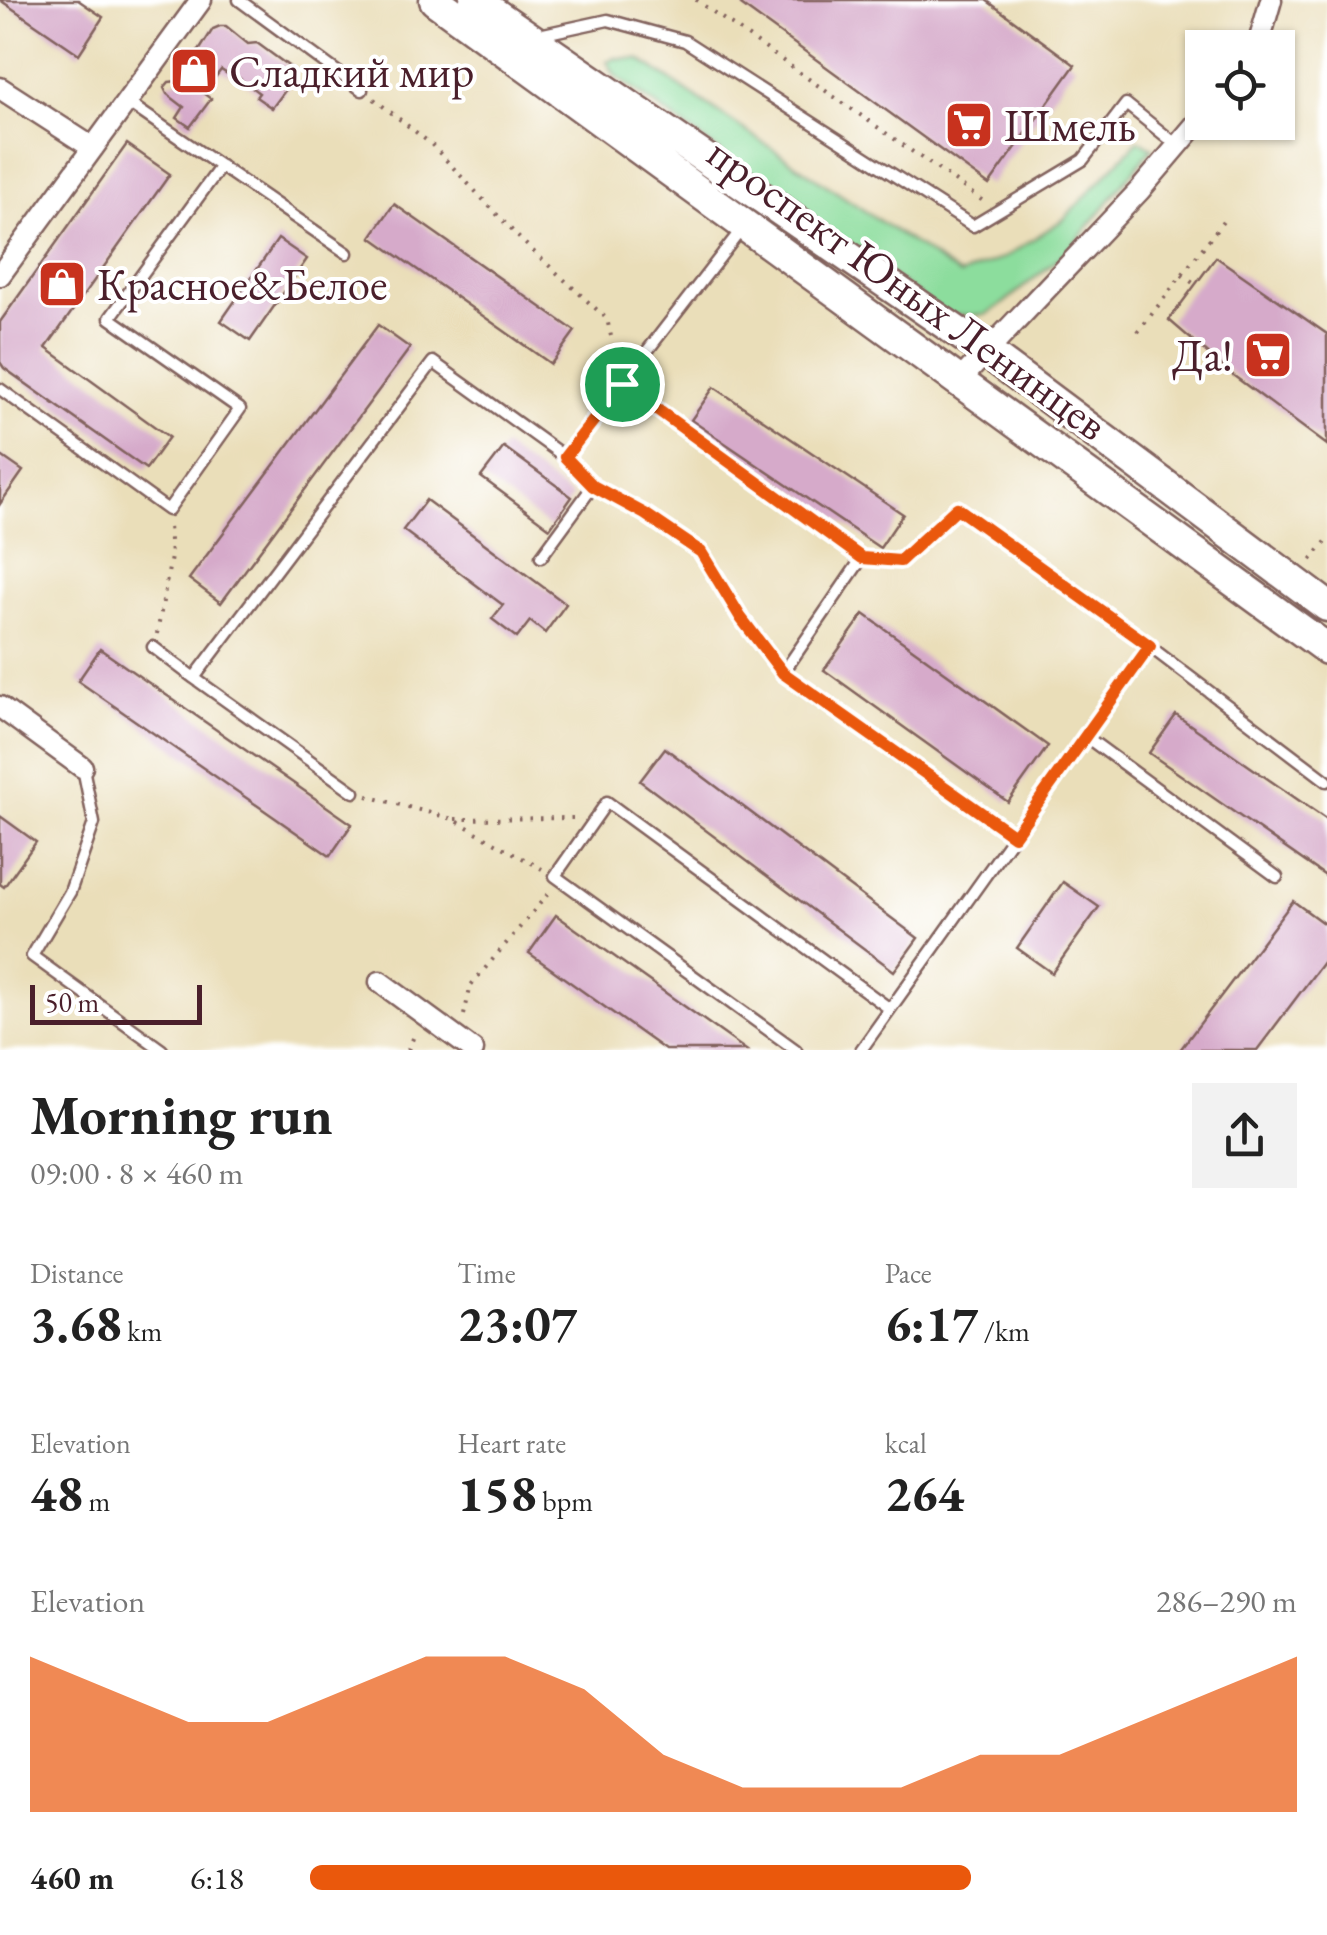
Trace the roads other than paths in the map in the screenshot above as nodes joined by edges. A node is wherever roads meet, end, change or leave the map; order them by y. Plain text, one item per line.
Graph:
1 (201, 0) edge
2 (239, 0) edge
3 (436, 0) edge
4 (475, 0) edge
5 (1271, 0) edge
6 (1262, 30) edge
7 (527, 38) junction
8 (0, 88) edge
9 (362, 90) road end
10 (128, 102) junction
11 (1185, 138) edge
12 (1178, 146) junction
13 (93, 148) junction
14 (221, 166) junction
15 (745, 226) junction
16 (347, 253) dead end
17 (0, 275) edge
18 (988, 353) junction
19 (959, 382) junction
20 (0, 389) edge
21 (679, 426) road end
22 (565, 457) junction
23 (541, 557) dead end
24 (1327, 606) edge
25 (152, 647) road end
26 (1327, 650) edge
27 (194, 678) junction
28 (0, 707) edge
29 (1085, 736) junction
30 (82, 766) joint
31 (1327, 781) edge
32 (354, 792) road end
33 (1014, 836) junction
34 (1278, 877) dead end
35 (380, 982) dead end
36 (890, 1009) junction
37 (466, 1045) edge
38 (162, 1050) edge
39 (796, 1050) edge
40 (860, 1050) edge

1 - 10 street
2 - 9 lane
3 - 15 main road, проспект Юных Ленинцев
4 - 7 main road, проспект Юных Ленинцев
5 - 6 street
7 - 12 lane
7 - 18 main road, проспект Юных Ленинцев
8 - 13 street
10 - 13 street
10 - 14 lane
11 - 12 street
12 - 18 street
13 - 17 street
14 - 16 lane
14 - 20 lane
15 - 19 main road, проспект Юных Ленинцев
15 - 22 lane
18 - 19 street
18 - 24 main road, проспект Юных Ленинцев
19 - 26 main road, проспект Юных Ленинцев
21 - 33 lane
22 - 23 lane
22 - 27 lane
25 - 27 lane
27 - 32 lane
28 - 30 street
29 - 31 lane
29 - 33 lane
29 - 34 lane
30 - 38 lane
33 - 36 lane
35 - 37 street
36 - 39 lane
36 - 40 lane

